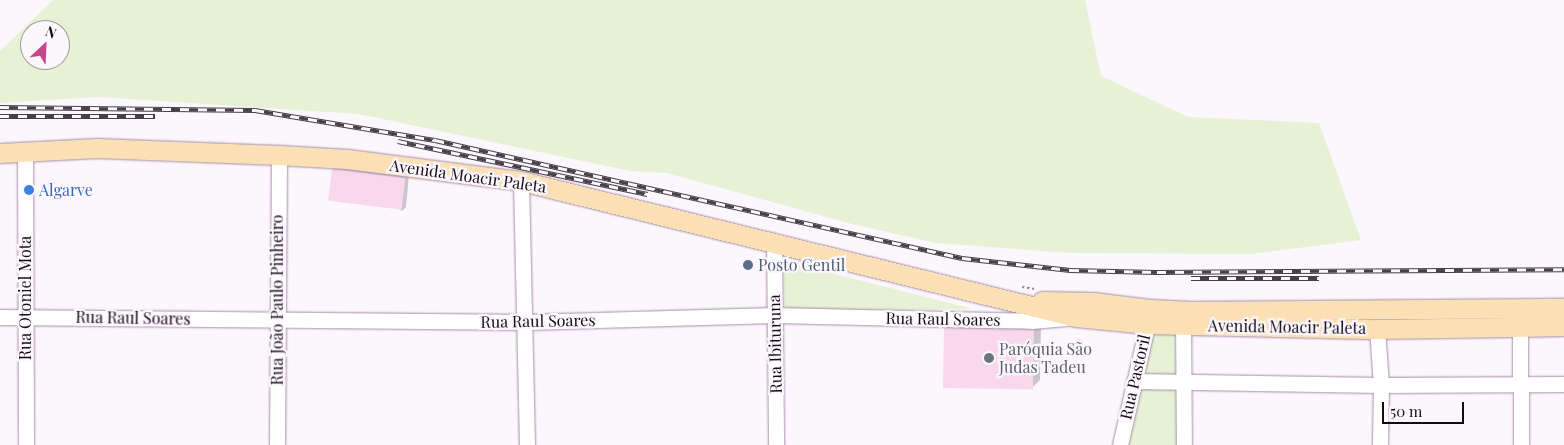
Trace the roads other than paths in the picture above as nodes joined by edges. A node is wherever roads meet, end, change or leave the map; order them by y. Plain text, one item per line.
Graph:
1 (25, 151) junction
2 (0, 153) edge
3 (279, 154) junction
4 (521, 181) junction
5 (774, 243) junction
6 (1014, 293) junction
7 (1564, 308) edge
8 (26, 316) junction
9 (775, 316) junction
10 (0, 317) edge
11 (1076, 317) junction
12 (1149, 317) junction
13 (1184, 318) junction
14 (276, 320) junction
15 (526, 322) junction
16 (1564, 326) edge
17 (1520, 327) junction
18 (1377, 329) junction
19 (1134, 382) junction
20 (1183, 383) junction
21 (1520, 384) junction
22 (1564, 384) edge
23 (1382, 385) junction
24 (26, 445) edge
25 (277, 445) edge
26 (527, 445) edge
27 (776, 445) edge
28 (1120, 445) edge
29 (1184, 445) edge
30 (1380, 445) edge
31 (1521, 445) edge

1 - 2 main road, Avenida Moacir Paleta
1 - 3 main road, Avenida Moacir Paleta
1 - 8 street, Rua Otoniel Mota
3 - 4 main road, Avenida Moacir Paleta
3 - 14 street, Rua João Paulo Pinheiro
4 - 5 main road, Avenida Moacir Paleta
4 - 15 street
5 - 6 main road, Avenida Moacir Paleta
5 - 9 street, Rua Ibituruna
6 - 11 main road, Avenida Moacir Paleta
6 - 12 main road, Avenida Moacir Paleta
7 - 13 main road, Avenida Moacir Paleta
8 - 10 street, Rua Raul Soares
8 - 14 street, Rua Raul Soares
8 - 24 street, Rua Otoniel Mota
9 - 11 street, Rua Raul Soares
9 - 15 street, Rua Raul Soares
9 - 27 street, Rua Ibituruna
11 - 12 main road, Avenida Moacir Paleta
12 - 13 main road, Avenida Moacir Paleta
12 - 19 street, Rua Pastoril
13 - 18 main road, Avenida Moacir Paleta
13 - 20 street
14 - 15 street, Rua Raul Soares
14 - 25 street, Rua João Paulo Pinheiro
15 - 26 street
16 - 17 main road, Avenida Moacir Paleta
17 - 18 main road, Avenida Moacir Paleta
17 - 21 street
18 - 23 street
19 - 20 street
19 - 28 street, Rua Pastoril
20 - 23 street
20 - 29 street
21 - 22 street
21 - 23 street
21 - 31 street
23 - 30 street

